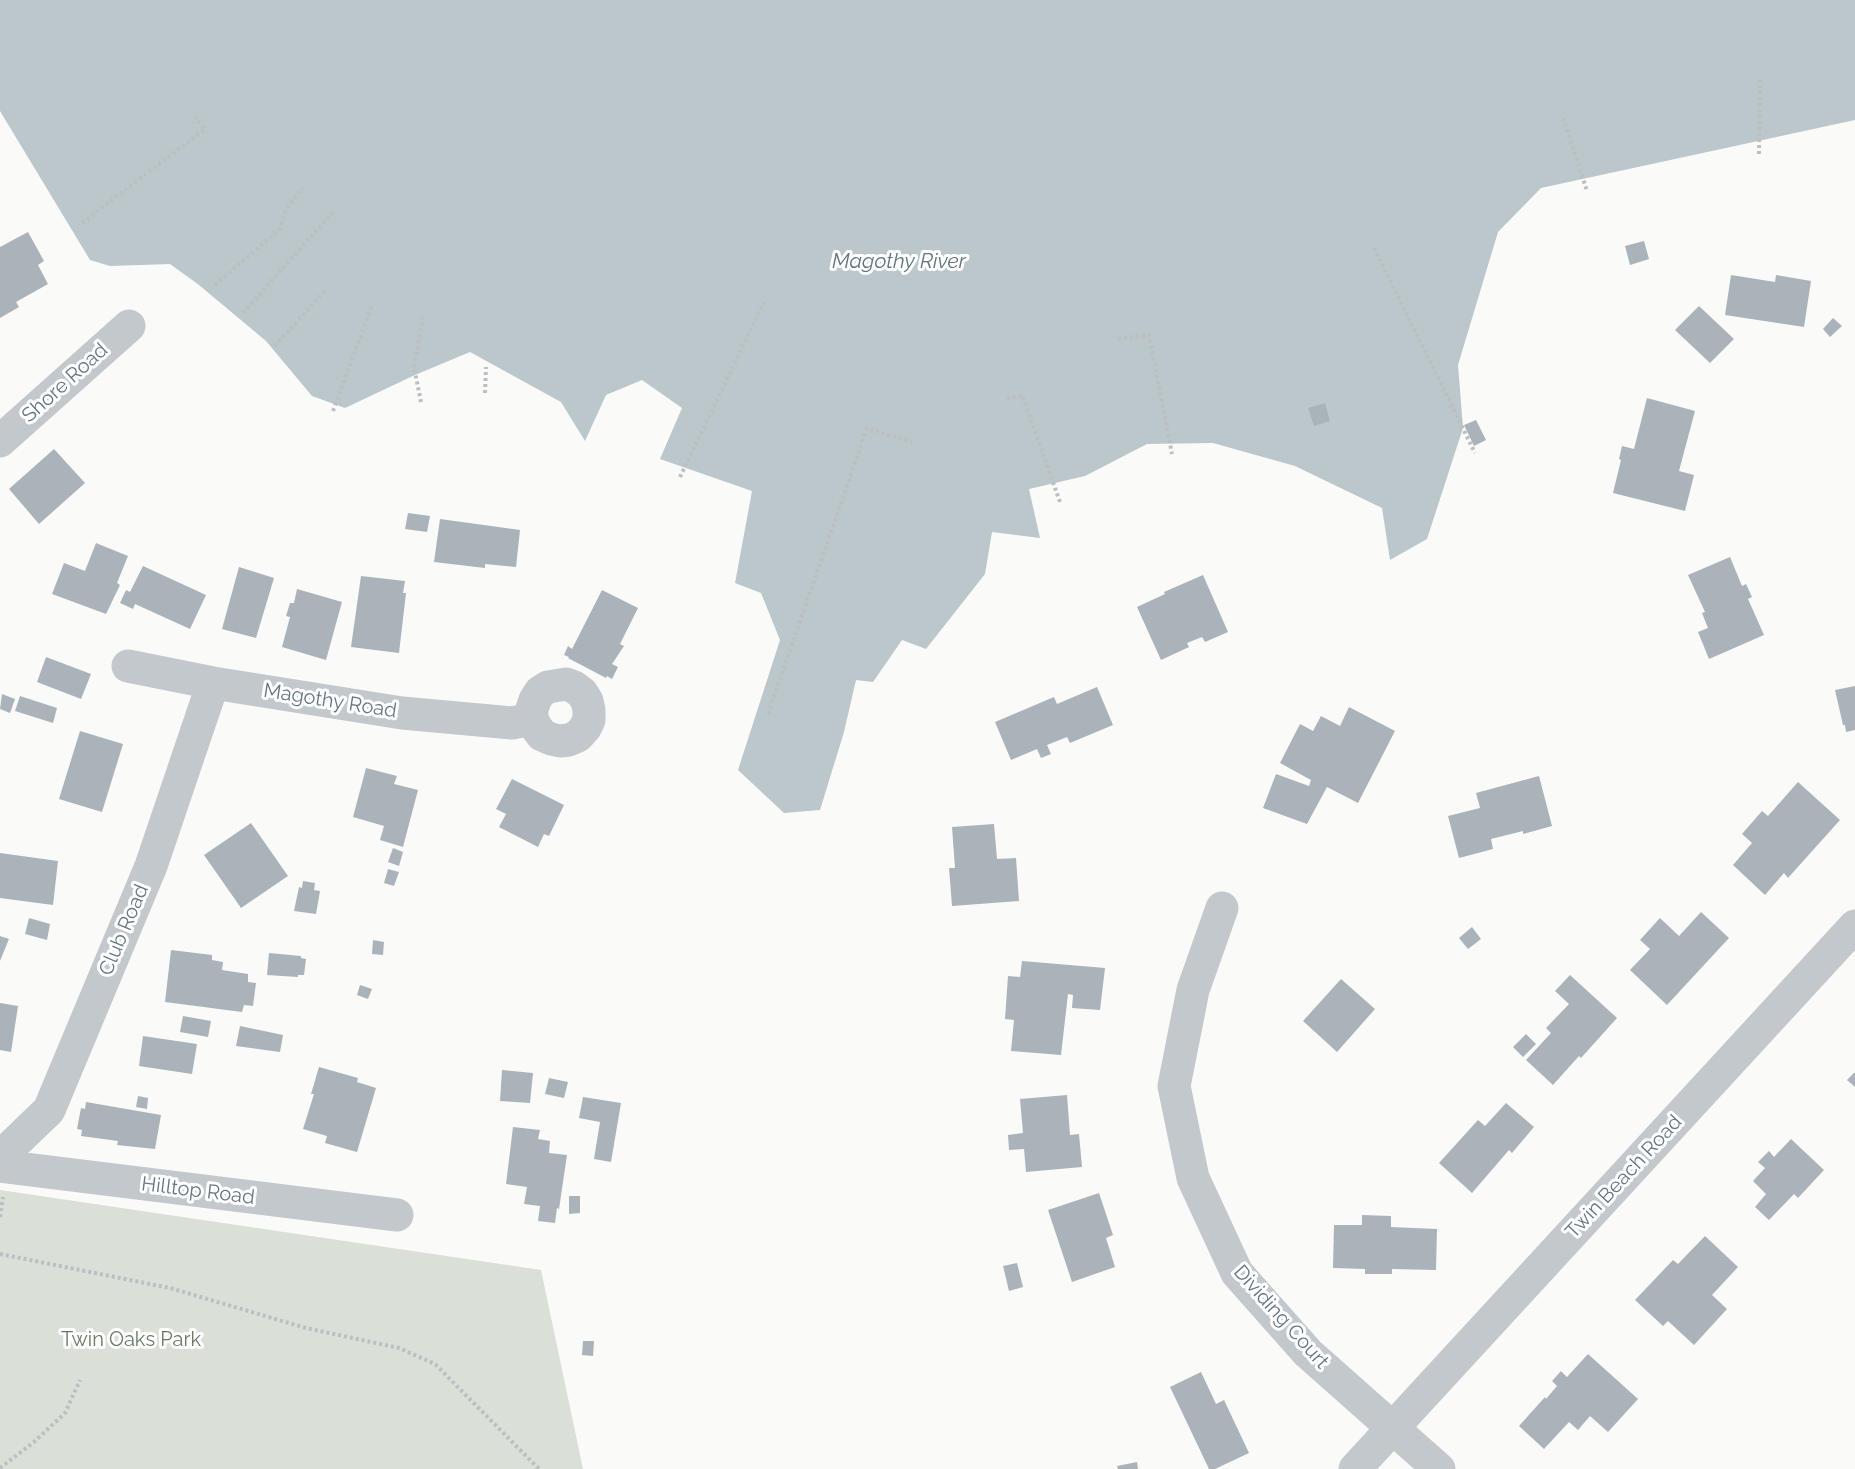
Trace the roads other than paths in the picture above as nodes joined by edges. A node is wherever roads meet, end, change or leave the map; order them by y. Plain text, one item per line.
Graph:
1 (129, 326) dead end
2 (0, 441) edge
3 (128, 666) dead end
4 (213, 683) junction
5 (532, 718) dead end
6 (1222, 908) dead end
7 (1855, 926) edge
8 (0, 1156) edge
9 (0, 1166) edge
10 (397, 1215) dead end
11 (1393, 1427) junction
12 (1355, 1469) edge
13 (1439, 1469) edge

1 - 2 street, Shore Road
3 - 4 street, Magothy Road
4 - 5 street, Magothy Road
4 - 8 street, Club Road
6 - 11 street, Dividing Court
7 - 11 street, Twin Beach Road
9 - 10 street, Hilltop Road
11 - 12 street, Twin Beach Road
11 - 13 street, Dividing Court

